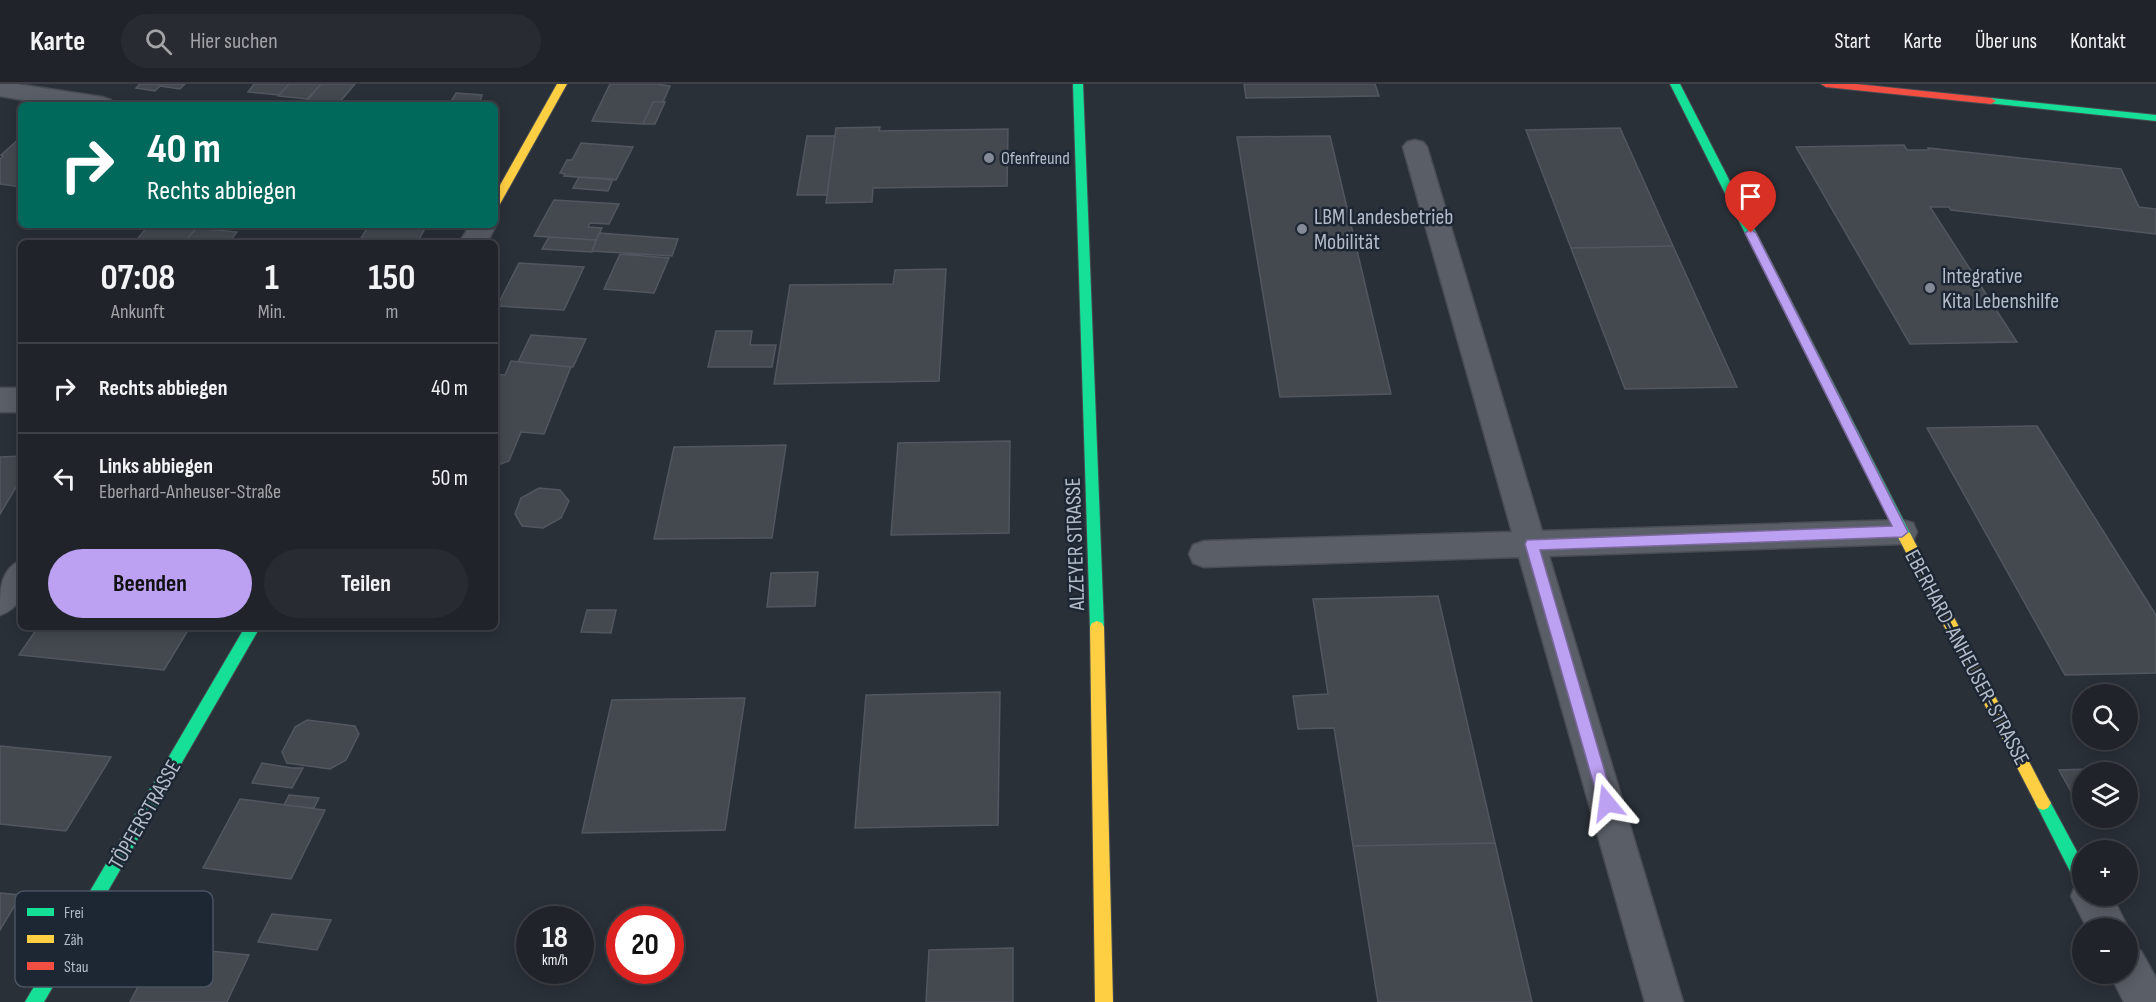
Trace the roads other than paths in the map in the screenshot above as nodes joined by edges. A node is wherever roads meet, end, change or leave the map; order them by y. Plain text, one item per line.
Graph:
1 (562, 84) edge
2 (1078, 84) edge
3 (1676, 84) edge
4 (1826, 84) edge
5 (0, 89) edge
6 (83, 102) edge
7 (2156, 118) edge
8 (1415, 147) dead end
9 (498, 199) edge
10 (0, 400) edge
11 (18, 400) edge
12 (1902, 532) junction
13 (1532, 544) junction
14 (1204, 554) dead end
15 (18, 578) edge
16 (0, 600) edge
17 (252, 630) edge
18 (2072, 858) edge
19 (99, 891) edge
20 (2137, 984) edge
21 (43, 987) edge
22 (34, 1002) edge
23 (1104, 1002) edge
24 (1664, 1002) edge
25 (2146, 1002) edge

1 - 9 street
2 - 23 street, ALZEYER STRASSE
3 - 12 street, EBERHARD-ANHEUSER-STRASSE
4 - 7 street
5 - 6 street
8 - 13 lane
10 - 11 street
12 - 13 lane
12 - 18 street, EBERHARD-ANHEUSER-STRASSE
13 - 14 lane
13 - 24 lane
15 - 16 street
17 - 19 street, TÖPFERSTRASSE
20 - 25 street
21 - 22 street, TÖPFERSTRASSE

